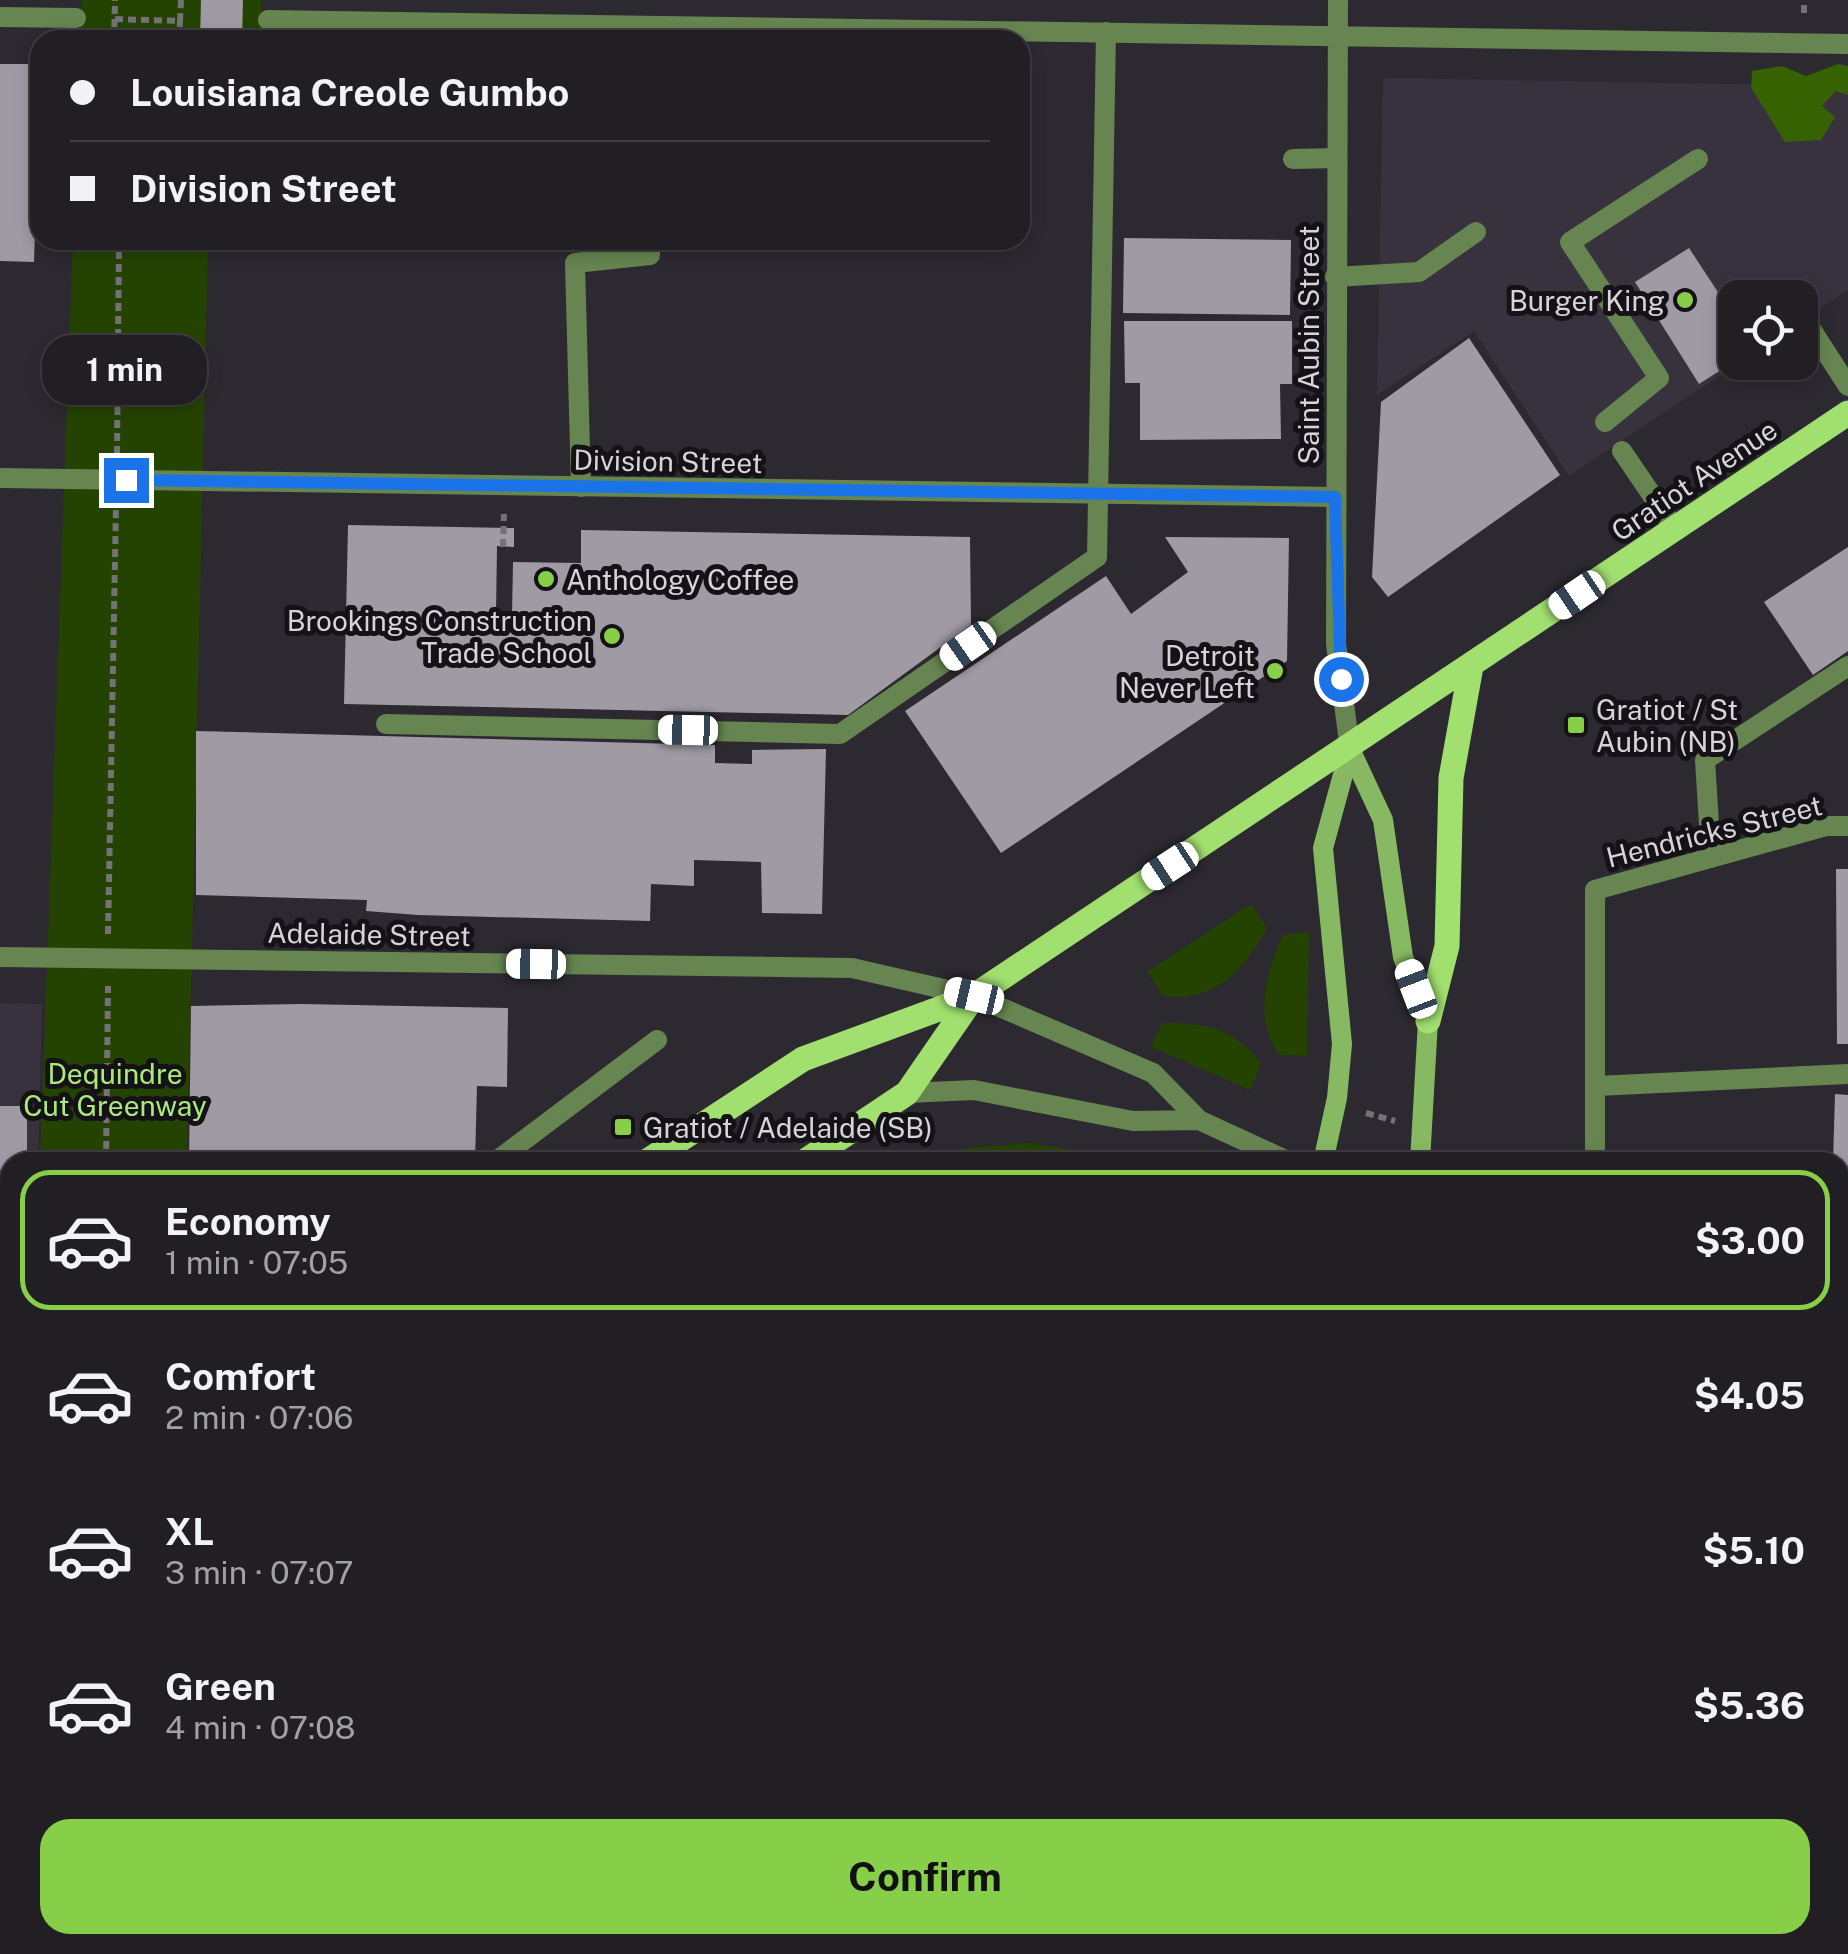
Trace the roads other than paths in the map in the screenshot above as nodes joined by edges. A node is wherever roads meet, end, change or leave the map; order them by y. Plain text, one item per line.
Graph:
1 (1338, 0) edge
2 (0, 17) edge
3 (76, 18) dead end
4 (268, 20) dead end
5 (540, 30) edge
6 (1030, 32) edge
7 (1106, 32) junction
8 (1338, 36) junction
9 (1848, 44) edge
10 (1292, 158) dead end
11 (1337, 158) junction
12 (1698, 159) dead end
13 (1476, 232) dead end
14 (650, 250) edge
15 (1336, 277) junction
16 (1818, 340) edge
17 (1848, 386) edge
18 (1848, 413) edge
19 (1605, 422) dead end
20 (1622, 451) dead end
21 (6, 478) edge
22 (581, 487) junction
23 (1100, 496) junction
24 (1335, 497) junction
25 (1675, 529) junction
26 (1472, 666) junction
27 (1848, 666) edge
28 (386, 724) dead end
29 (1350, 748) junction
30 (1848, 826) edge
31 (1711, 856) junction
32 (0, 957) edge
33 (974, 996) junction
34 (1428, 1021) junction
35 (657, 1040) dead end
36 (1848, 1074) edge
37 (1597, 1086) junction
38 (907, 1094) junction
39 (1200, 1120) junction
40 (507, 1152) edge
41 (661, 1152) edge
42 (819, 1152) edge
43 (1269, 1152) edge
44 (1325, 1152) edge
45 (1421, 1152) edge
46 (1595, 1152) edge

1 - 8 street, Saint Aubin Street
2 - 3 street
4 - 5 street
6 - 7 street
7 - 8 street
7 - 23 street
8 - 9 street
8 - 11 street, Saint Aubin Street
10 - 11 street
11 - 15 street, Saint Aubin Street
12 - 19 street
13 - 15 street
14 - 22 street
15 - 24 street, Saint Aubin Street
16 - 17 street
18 - 25 main road, Gratiot Avenue
20 - 25 street
21 - 22 street, Division Street
22 - 23 street, Division Street
23 - 24 street, Division Street
23 - 28 street
24 - 29 street, Saint Aubin Street
25 - 26 main road, Gratiot Avenue
26 - 29 main road, Gratiot Avenue
26 - 34 main road
27 - 31 street
29 - 33 main road, Gratiot Avenue
29 - 34 main road, Saint Aubin Street
29 - 44 main road, Saint Aubin Street
30 - 31 street, Hendricks Street
31 - 37 street, Hendricks Street
32 - 33 street, Adelaide Street
33 - 38 main road, Gratiot Avenue
33 - 39 street, Adelaide Street
33 - 41 main road, Gratiot Avenue
34 - 45 main road, Saint Aubin Street
35 - 40 street
36 - 37 street
37 - 46 street
38 - 39 street
38 - 42 main road, Gratiot Avenue
39 - 43 street

